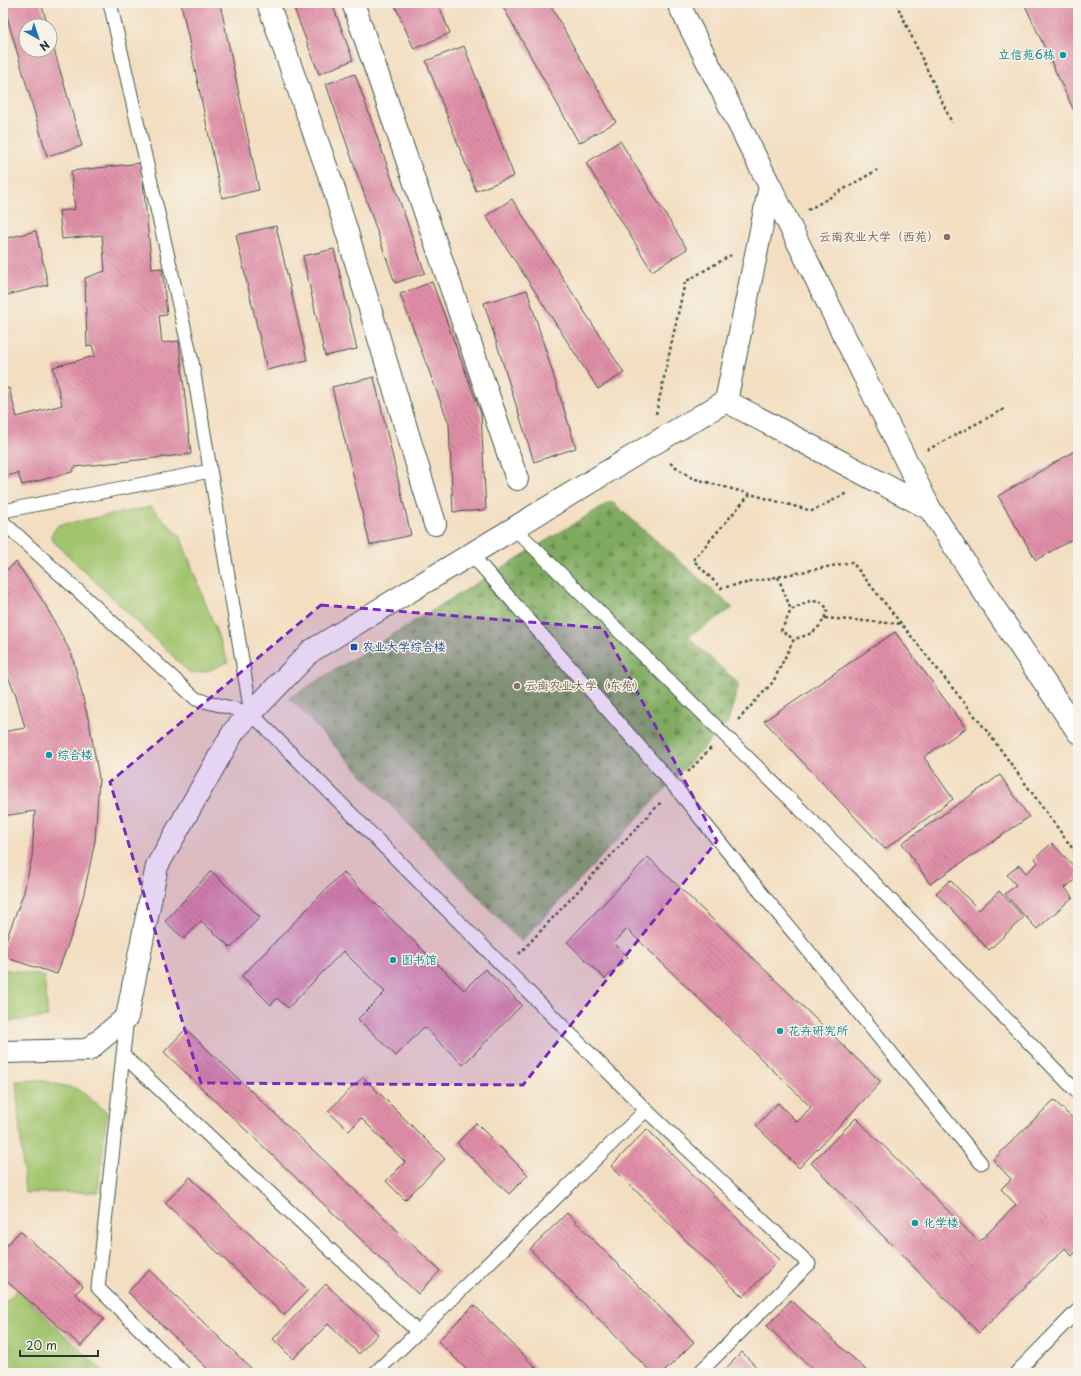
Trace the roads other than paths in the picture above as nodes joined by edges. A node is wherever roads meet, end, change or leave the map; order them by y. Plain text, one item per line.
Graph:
1 (110, 3) edge
2 (268, 3) edge
3 (352, 3) edge
4 (678, 3) edge
5 (770, 186) junction
6 (726, 401) junction
7 (210, 471) junction
8 (517, 479) dead end
9 (930, 510) junction
10 (3, 511) edge
11 (3, 522) edge
12 (435, 524) dead end
13 (514, 528) junction
14 (472, 554) junction
15 (252, 713) junction
16 (1078, 732) edge
17 (127, 1017) junction
18 (3, 1052) edge
19 (124, 1056) junction
20 (1078, 1093) edge
21 (646, 1110) junction
22 (981, 1163) dead end
23 (1078, 1310) edge
24 (418, 1332) junction
25 (184, 1373) edge
26 (375, 1373) edge
27 (698, 1373) edge
28 (1016, 1373) edge

1 - 7 lane
2 - 12 street
3 - 8 street
4 - 5 street
5 - 6 street
5 - 9 street
6 - 9 street
6 - 13 street
7 - 10 lane
7 - 15 lane
9 - 16 street
11 - 15 lane
13 - 14 street
13 - 20 lane
14 - 15 street
14 - 22 lane
15 - 17 street
15 - 21 lane
17 - 18 street
17 - 19 lane
19 - 24 lane
19 - 25 lane
21 - 24 lane
21 - 27 lane
23 - 28 lane
24 - 26 lane

